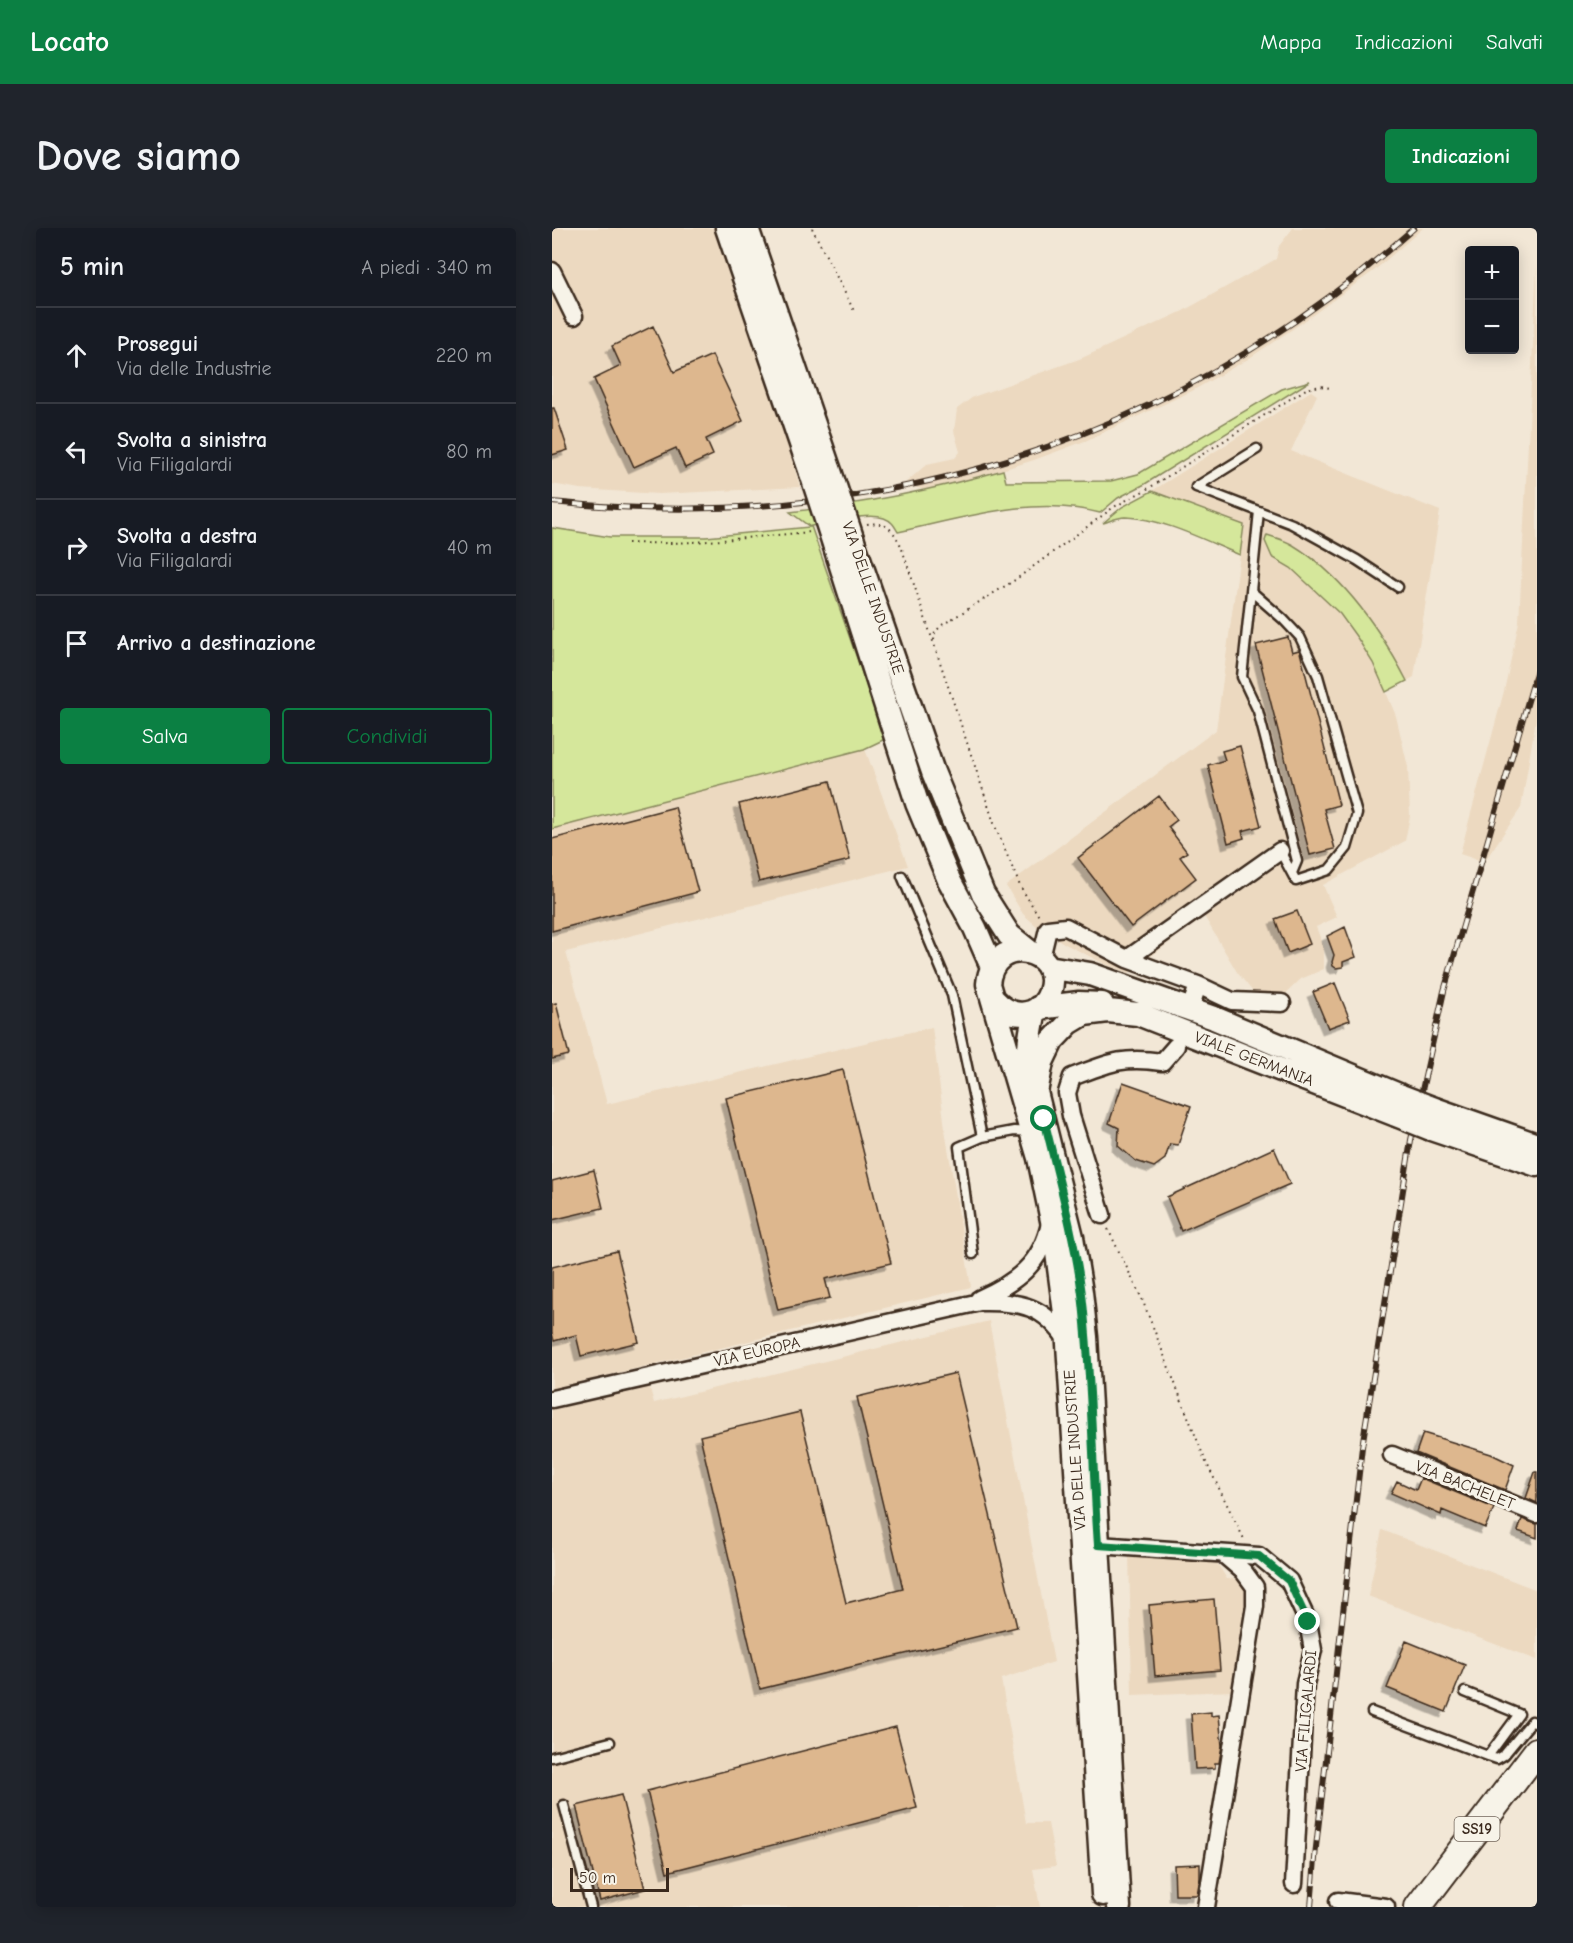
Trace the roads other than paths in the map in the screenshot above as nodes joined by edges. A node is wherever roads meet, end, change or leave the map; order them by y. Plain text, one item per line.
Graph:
1 (728, 228) edge
2 (747, 228) edge
3 (552, 271) edge
4 (574, 316) dead end
5 (1257, 449) dead end
6 (821, 472) junction
7 (1259, 511) junction
8 (843, 542) junction
9 (1398, 587) dead end
10 (1251, 591) junction
11 (1280, 851) joint
12 (1292, 873) junction
13 (902, 876) dead end
14 (1040, 959) junction
15 (1127, 959) junction
16 (992, 967) junction
17 (994, 1000) junction
18 (1282, 1003) dead end
19 (1037, 1009) junction
20 (1138, 1014) junction
21 (1176, 1046) dead end
22 (1036, 1092) junction
23 (1399, 1105) junction
24 (1433, 1119) junction
25 (1038, 1126) junction
26 (982, 1137) junction
27 (1537, 1145) edge
28 (1537, 1165) edge
29 (1102, 1215) road end
30 (1051, 1216) junction
31 (973, 1254) dead end
32 (962, 1305) junction
33 (1068, 1343) junction
34 (552, 1399) edge
35 (1392, 1455) dead end
36 (1537, 1514) edge
37 (1098, 1545) junction
38 (1223, 1554) junction
39 (1465, 1692) dead end
40 (1372, 1712) dead end
41 (1537, 1724) edge
42 (610, 1742) dead end
43 (1537, 1751) edge
44 (1488, 1756) junction
45 (552, 1757) edge
46 (564, 1805) dead end
47 (1294, 1884) dead end
48 (1338, 1901) dead end
49 (591, 1907) edge
50 (1104, 1907) edge
51 (1119, 1907) edge
52 (1206, 1907) edge
53 (1386, 1907) edge
54 (1404, 1907) edge
55 (1418, 1907) edge

1 - 6 street, VIA DELLE INDUSTRIE
2 - 6 street, VIA DELLE INDUSTRIE
3 - 4 street
5 - 7 lane
6 - 8 street, VIA DELLE INDUSTRIE, bridge
7 - 9 lane
7 - 10 lane
8 - 14 street, VIA DELLE INDUSTRIE
8 - 16 street
10 - 12 lane
10 - 12 lane
11 - 12 lane
11 - 15 street
13 - 26 lane
14 - 15 street
14 - 16 street
14 - 19 street
14 - 23 street, VIALE GERMANIA
15 - 18 street
16 - 17 street
17 - 19 street
17 - 25 street, VIA DELLE INDUSTRIE
19 - 20 street
19 - 22 street
20 - 22 street, VIALE GERMANIA
20 - 23 street, VIALE GERMANIA
21 - 29 street
22 - 25 street, VIALE GERMANIA
23 - 24 street, VIALE GERMANIA, bridge
24 - 27 street, VIALE GERMANIA
24 - 28 street, VIALE GERMANIA
25 - 26 lane
25 - 30 street, VIA DELLE INDUSTRIE
25 - 37 street, VIA DELLE INDUSTRIE
26 - 31 lane
30 - 32 street, VIA EUROPA
30 - 33 street, VIA DELLE INDUSTRIE
32 - 33 street, VIA EUROPA
32 - 34 street, VIA EUROPA
33 - 50 street, VIA DELLE INDUSTRIE
35 - 36 street, VIA BACHELET
37 - 38 street, VIA FILIGALARDI
37 - 51 street, VIA DELLE INDUSTRIE
38 - 47 street, VIA FILIGALARDI
38 - 52 street
39 - 44 lane
40 - 44 lane
41 - 44 lane
42 - 45 lane
43 - 55 main road, SS19
46 - 49 lane
48 - 53 street
54 - 55 street

